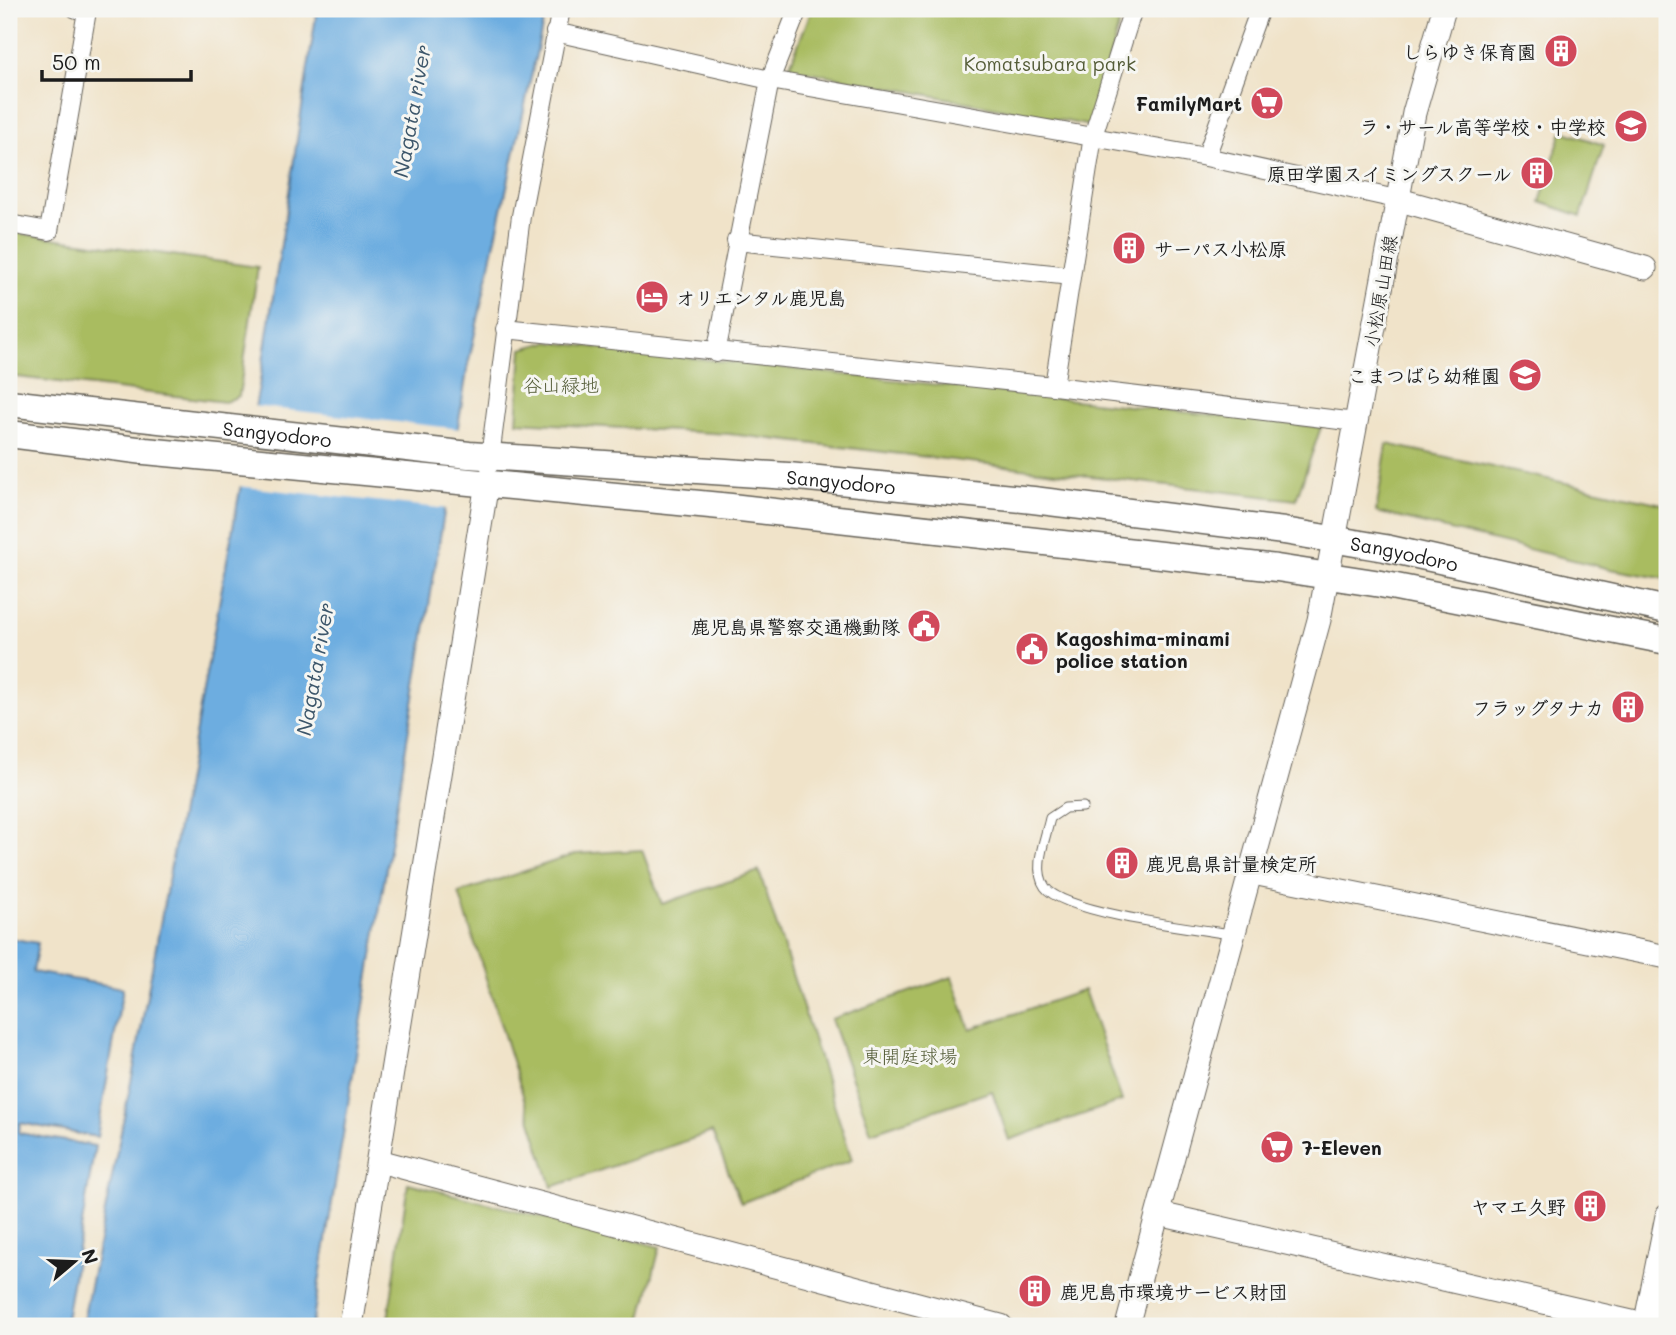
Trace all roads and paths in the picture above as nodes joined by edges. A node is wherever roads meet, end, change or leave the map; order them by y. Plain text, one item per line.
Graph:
1 (76, 9) edge
2 (561, 9) edge
3 (799, 9) edge
4 (1133, 9) edge
5 (1260, 9) edge
6 (1444, 9) edge
7 (555, 32) junction
8 (770, 80) junction
9 (1093, 136) junction
10 (1206, 157) junction
11 (1396, 199) junction
12 (9, 224) edge
13 (736, 241) junction
14 (1645, 268) dead end
15 (1071, 276) junction
16 (505, 329) junction
17 (716, 353) junction
18 (1054, 386) junction
19 (9, 403) edge
20 (1356, 422) junction
21 (9, 434) edge
22 (480, 455) junction
23 (475, 482) junction
24 (1333, 539) junction
25 (1326, 576) junction
26 (1667, 610) edge
27 (1667, 641) edge
28 (1083, 807) dead end
29 (1248, 872) junction
30 (1233, 934) junction
31 (1667, 957) edge
32 (379, 1161) junction
33 (1158, 1214) junction
34 (1667, 1216) edge
35 (351, 1326) edge
36 (1001, 1326) edge
37 (1127, 1326) edge
38 (1647, 1326) edge

1 - 12 street
2 - 7 street
3 - 8 street
4 - 9 street
5 - 10 street
6 - 11 street, 小松原山田線
7 - 8 street
7 - 16 street
8 - 9 street
8 - 13 street
9 - 10 street
9 - 15 street
10 - 11 street
11 - 14 street
11 - 20 street, 小松原山田線
13 - 15 street
13 - 17 street
15 - 18 street
16 - 17 street
16 - 22 street
17 - 18 street
18 - 20 street
19 - 22 main road, Sangyodoro
20 - 24 street, 小松原山田線
21 - 23 main road, Sangyodoro
22 - 23 street
22 - 24 main road, Sangyodoro
23 - 25 main road, Sangyodoro
23 - 32 street
24 - 25 street, 小松原山田線
24 - 26 main road, Sangyodoro
25 - 27 main road, Sangyodoro
25 - 29 street, 小松原山田線
28 - 30 lane
29 - 30 street, 小松原山田線
29 - 31 street
30 - 33 street, 小松原山田線
32 - 35 street
32 - 36 street
33 - 37 street, 小松原山田線
33 - 38 street
34 - 38 street

